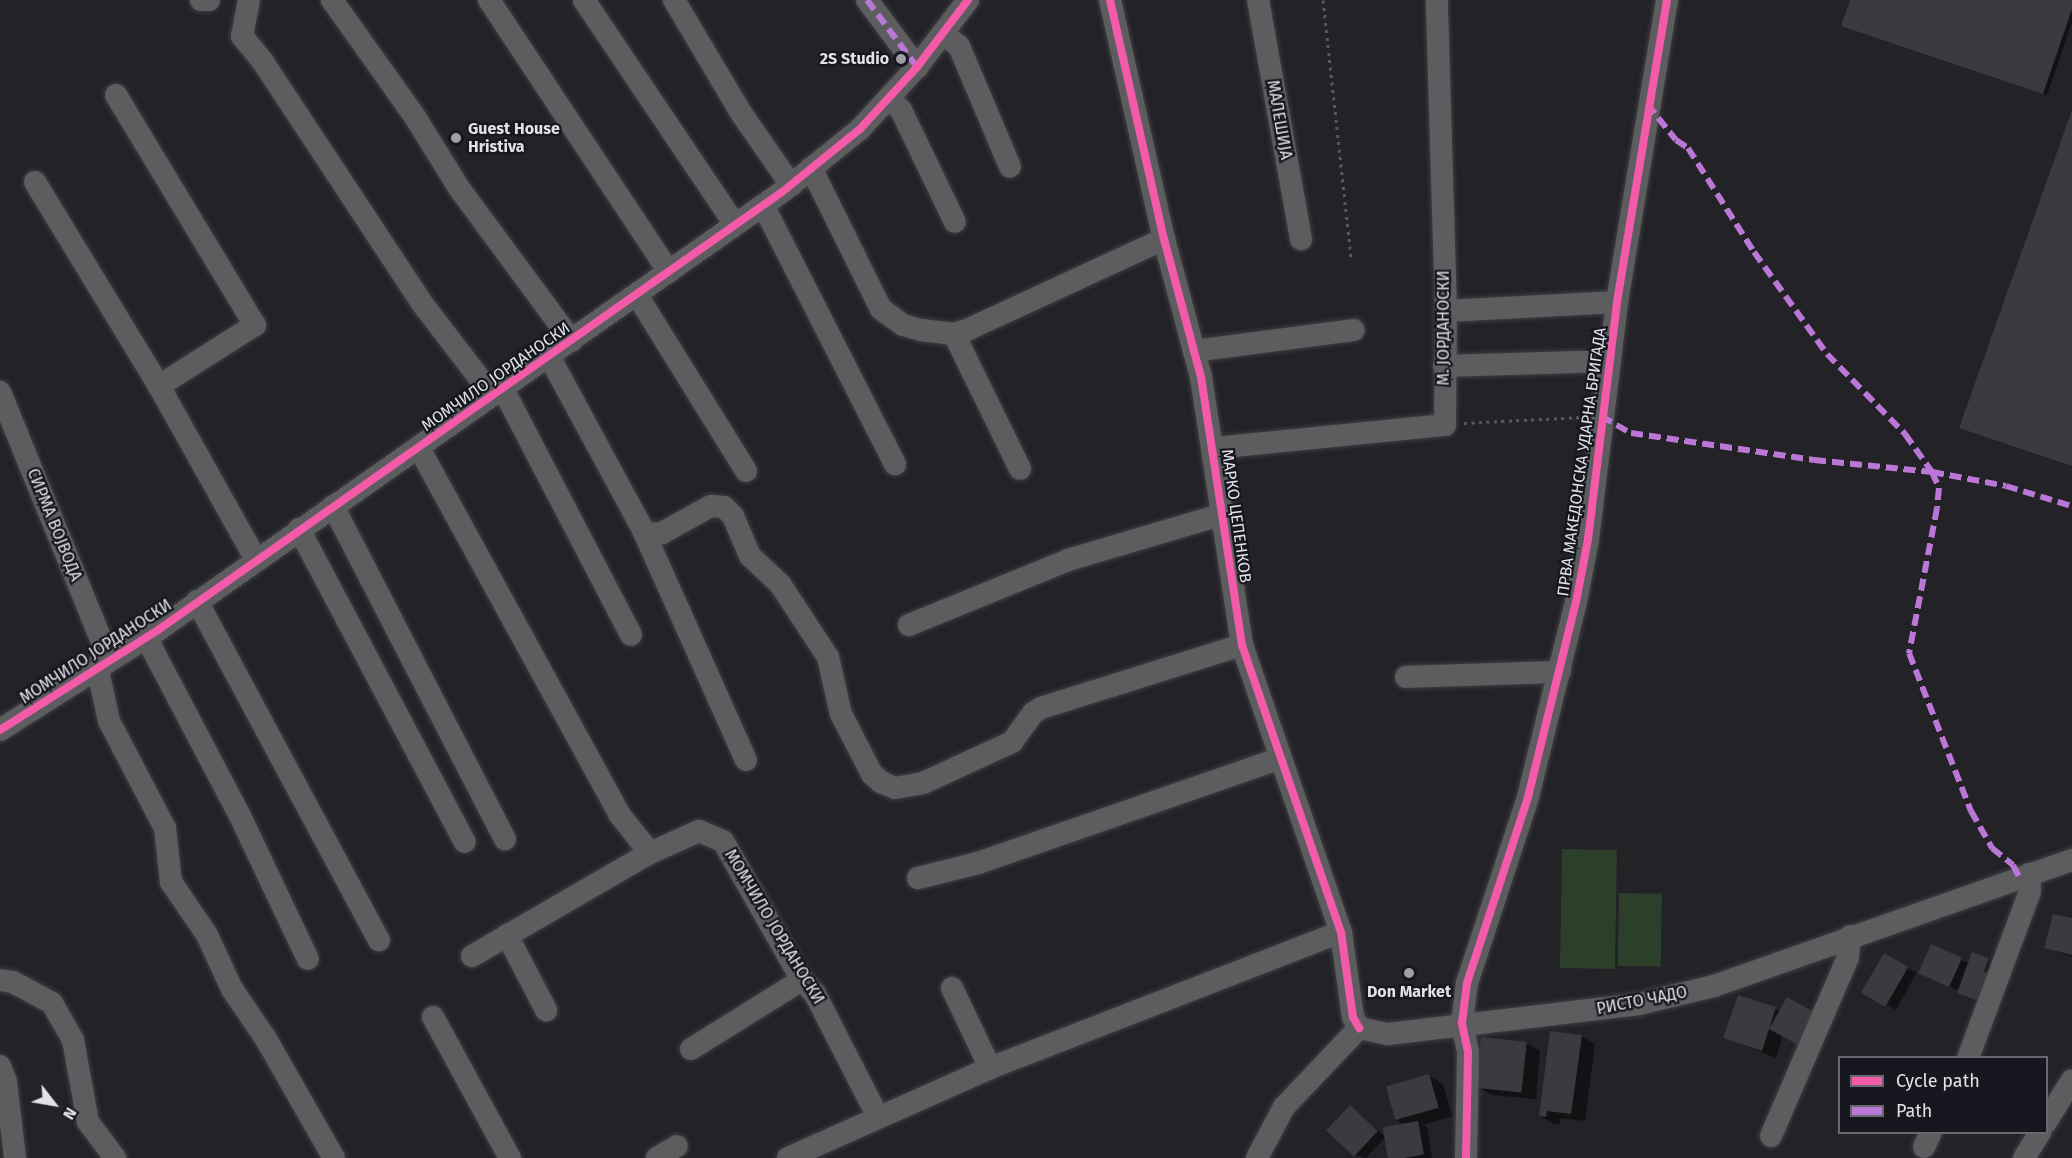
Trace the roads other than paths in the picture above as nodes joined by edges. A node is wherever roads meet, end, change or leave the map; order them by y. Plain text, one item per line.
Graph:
1 (201, 0) edge
2 (208, 0) edge
3 (249, 0) edge
4 (332, 0) edge
5 (489, 0) edge
6 (584, 0) edge
7 (674, 0) edge
8 (867, 0) edge
9 (968, 0) edge
10 (1110, 0) edge
11 (1258, 0) edge
12 (1437, 0) edge
13 (1667, 0) edge
14 (944, 34) junction
15 (917, 67) junction
16 (116, 95) dead end
17 (889, 98) junction
18 (1010, 167) dead end
19 (811, 168) junction
20 (35, 182) dead end
21 (791, 185) junction
22 (763, 205) junction
23 (955, 222) dead end
24 (735, 225) junction
25 (1164, 239) junction
26 (1301, 239) dead end
27 (669, 272) junction
28 (637, 295) junction
29 (1617, 302) junction
30 (1446, 311) junction
31 (1354, 330) dead end
32 (954, 334) junction
33 (572, 341) junction
34 (1194, 351) junction
35 (549, 356) junction
36 (1610, 361) junction
37 (1444, 366) junction
38 (159, 386) junction
39 (0, 392) edge
40 (498, 392) junction
41 (419, 448) junction
42 (1214, 448) junction
43 (895, 464) dead end
44 (1020, 469) dead end
45 (746, 471) dead end
46 (333, 506) junction
47 (1220, 515) junction
48 (299, 529) junction
49 (643, 530) junction
50 (255, 558) junction
51 (197, 601) junction
52 (909, 625) dead end
53 (631, 635) dead end
54 (146, 637) junction
55 (1242, 645) junction
56 (103, 663) junction
57 (1560, 672) junction
58 (1406, 677) dead end
59 (0, 730) edge
60 (1278, 759) junction
61 (746, 760) dead end
62 (505, 839) dead end
63 (465, 842) dead end
64 (650, 853) junction
65 (2072, 860) edge
66 (2029, 874) junction
67 (918, 878) dead end
68 (1341, 932) junction
69 (507, 935) junction
70 (1850, 936) junction
71 (379, 940) dead end
72 (472, 956) dead end
73 (308, 958) dead end
74 (0, 980) edge
75 (802, 980) junction
76 (952, 988) dead end
77 (546, 1010) dead end
78 (433, 1017) dead end
79 (1462, 1023) junction
80 (1359, 1028) junction
81 (691, 1050) dead end
82 (1969, 1056) edge
83 (0, 1066) edge
84 (990, 1068) junction
85 (2072, 1080) edge
86 (877, 1115) junction
87 (2048, 1119) edge
88 (2039, 1134) edge
89 (1771, 1136) dead end
90 (677, 1146) dead end
91 (1472, 1156) edge
92 (15, 1158) edge
93 (115, 1158) edge
94 (334, 1158) edge
95 (510, 1158) edge
96 (657, 1158) edge
97 (788, 1158) edge
98 (1257, 1158) edge
99 (2024, 1158) edge

1 - 2 street
3 - 40 street
4 - 33 street
5 - 27 street
6 - 24 street
7 - 21 street
8 - 15 street
9 - 14 street, МОМЧИЛО ЈОРДАНОСКИ
10 - 25 street, МАРКО ЦЕПЕНКОВ
11 - 26 street, МАЛЕШИЈА
12 - 30 street, М. ЈОРДАНОСКИ
13 - 29 street, ПРВА МАКЕДОНСКА УДАРНА БРИГАДА
14 - 15 street, МОМЧИЛО ЈОРДАНОСКИ
14 - 18 street
15 - 17 street, МОМЧИЛО ЈОРДАНОСКИ
16 - 38 street
17 - 19 street, МОМЧИЛО ЈОРДАНОСКИ
17 - 23 street
19 - 21 street, МОМЧИЛО ЈОРДАНОСКИ
19 - 32 street
20 - 38 street
21 - 22 street, МОМЧИЛО ЈОРДАНОСКИ
22 - 24 street, МОМЧИЛО ЈОРДАНОСКИ
22 - 43 street
24 - 27 street, МОМЧИЛО ЈОРДАНОСКИ
25 - 32 street
25 - 34 street, МАРКО ЦЕПЕНКОВ
27 - 28 street, МОМЧИЛО ЈОРДАНОСКИ
28 - 33 street, МОМЧИЛО ЈОРДАНОСКИ
28 - 45 street
29 - 30 street
29 - 36 street, ПРВА МАКЕДОНСКА УДАРНА БРИГАДА
30 - 37 street, М. ЈОРДАНОСКИ
31 - 34 street
32 - 44 street
33 - 35 street, МОМЧИЛО ЈОРДАНОСКИ
34 - 42 street, МАРКО ЦЕПЕНКОВ
35 - 40 street, МОМЧИЛО ЈОРДАНОСКИ
35 - 49 street
36 - 37 street
36 - 57 street, ПРВА МАКЕДОНСКА УДАРНА БРИГАДА
37 - 42 street, М. ЈОРДАНОСКИ
38 - 50 street
39 - 56 street, СИРМА ВОЈВОДА
40 - 41 street, МОМЧИЛО ЈОРДАНОСКИ
40 - 53 street
41 - 46 street, МОМЧИЛО ЈОРДАНОСКИ
41 - 64 street, МОМЧИЛО ЈОРДАНОСКИ
42 - 47 street, МАРКО ЦЕПЕНКОВ
46 - 48 street, МОМЧИЛО ЈОРДАНОСКИ
46 - 62 street
47 - 52 street
47 - 55 street, МАРКО ЦЕПЕНКОВ
48 - 50 street, МОМЧИЛО ЈОРДАНОСКИ
48 - 63 street
49 - 55 street
49 - 61 street
50 - 51 street, МОМЧИЛО ЈОРДАНОСКИ
51 - 54 street, МОМЧИЛО ЈОРДАНОСКИ
51 - 71 street
54 - 56 street, МОМЧИЛО ЈОРДАНОСКИ
54 - 73 street
55 - 60 street, МАРКО ЦЕПЕНКОВ
56 - 59 street, МОМЧИЛО ЈОРДАНОСКИ
56 - 94 street, СИРМА ВОЈВОДА
57 - 58 street
57 - 79 street, ПРВА МАКЕДОНСКА УДАРНА БРИГАДА
60 - 67 street
60 - 68 street, МАРКО ЦЕПЕНКОВ
64 - 69 street
64 - 75 street, МОМЧИЛО ЈОРДАНОСКИ
65 - 66 street, РИСТО ЧАДО
66 - 70 street, РИСТО ЧАДО
66 - 82 street
68 - 80 street, МАРКО ЦЕПЕНКОВ
68 - 84 street
69 - 72 street
69 - 77 street
70 - 79 street, РИСТО ЧАДО
70 - 89 street
74 - 93 street
75 - 81 street
75 - 86 street, МОМЧИЛО ЈОРДАНОСКИ
76 - 84 street
78 - 95 street
79 - 80 street, РИСТО ЧАДО
79 - 91 street, ПРВА МАКЕДОНСКА УДАРНА БРИГАДА
80 - 98 street
83 - 92 street
84 - 86 street
85 - 87 street
86 - 97 street
88 - 99 street
90 - 96 street

